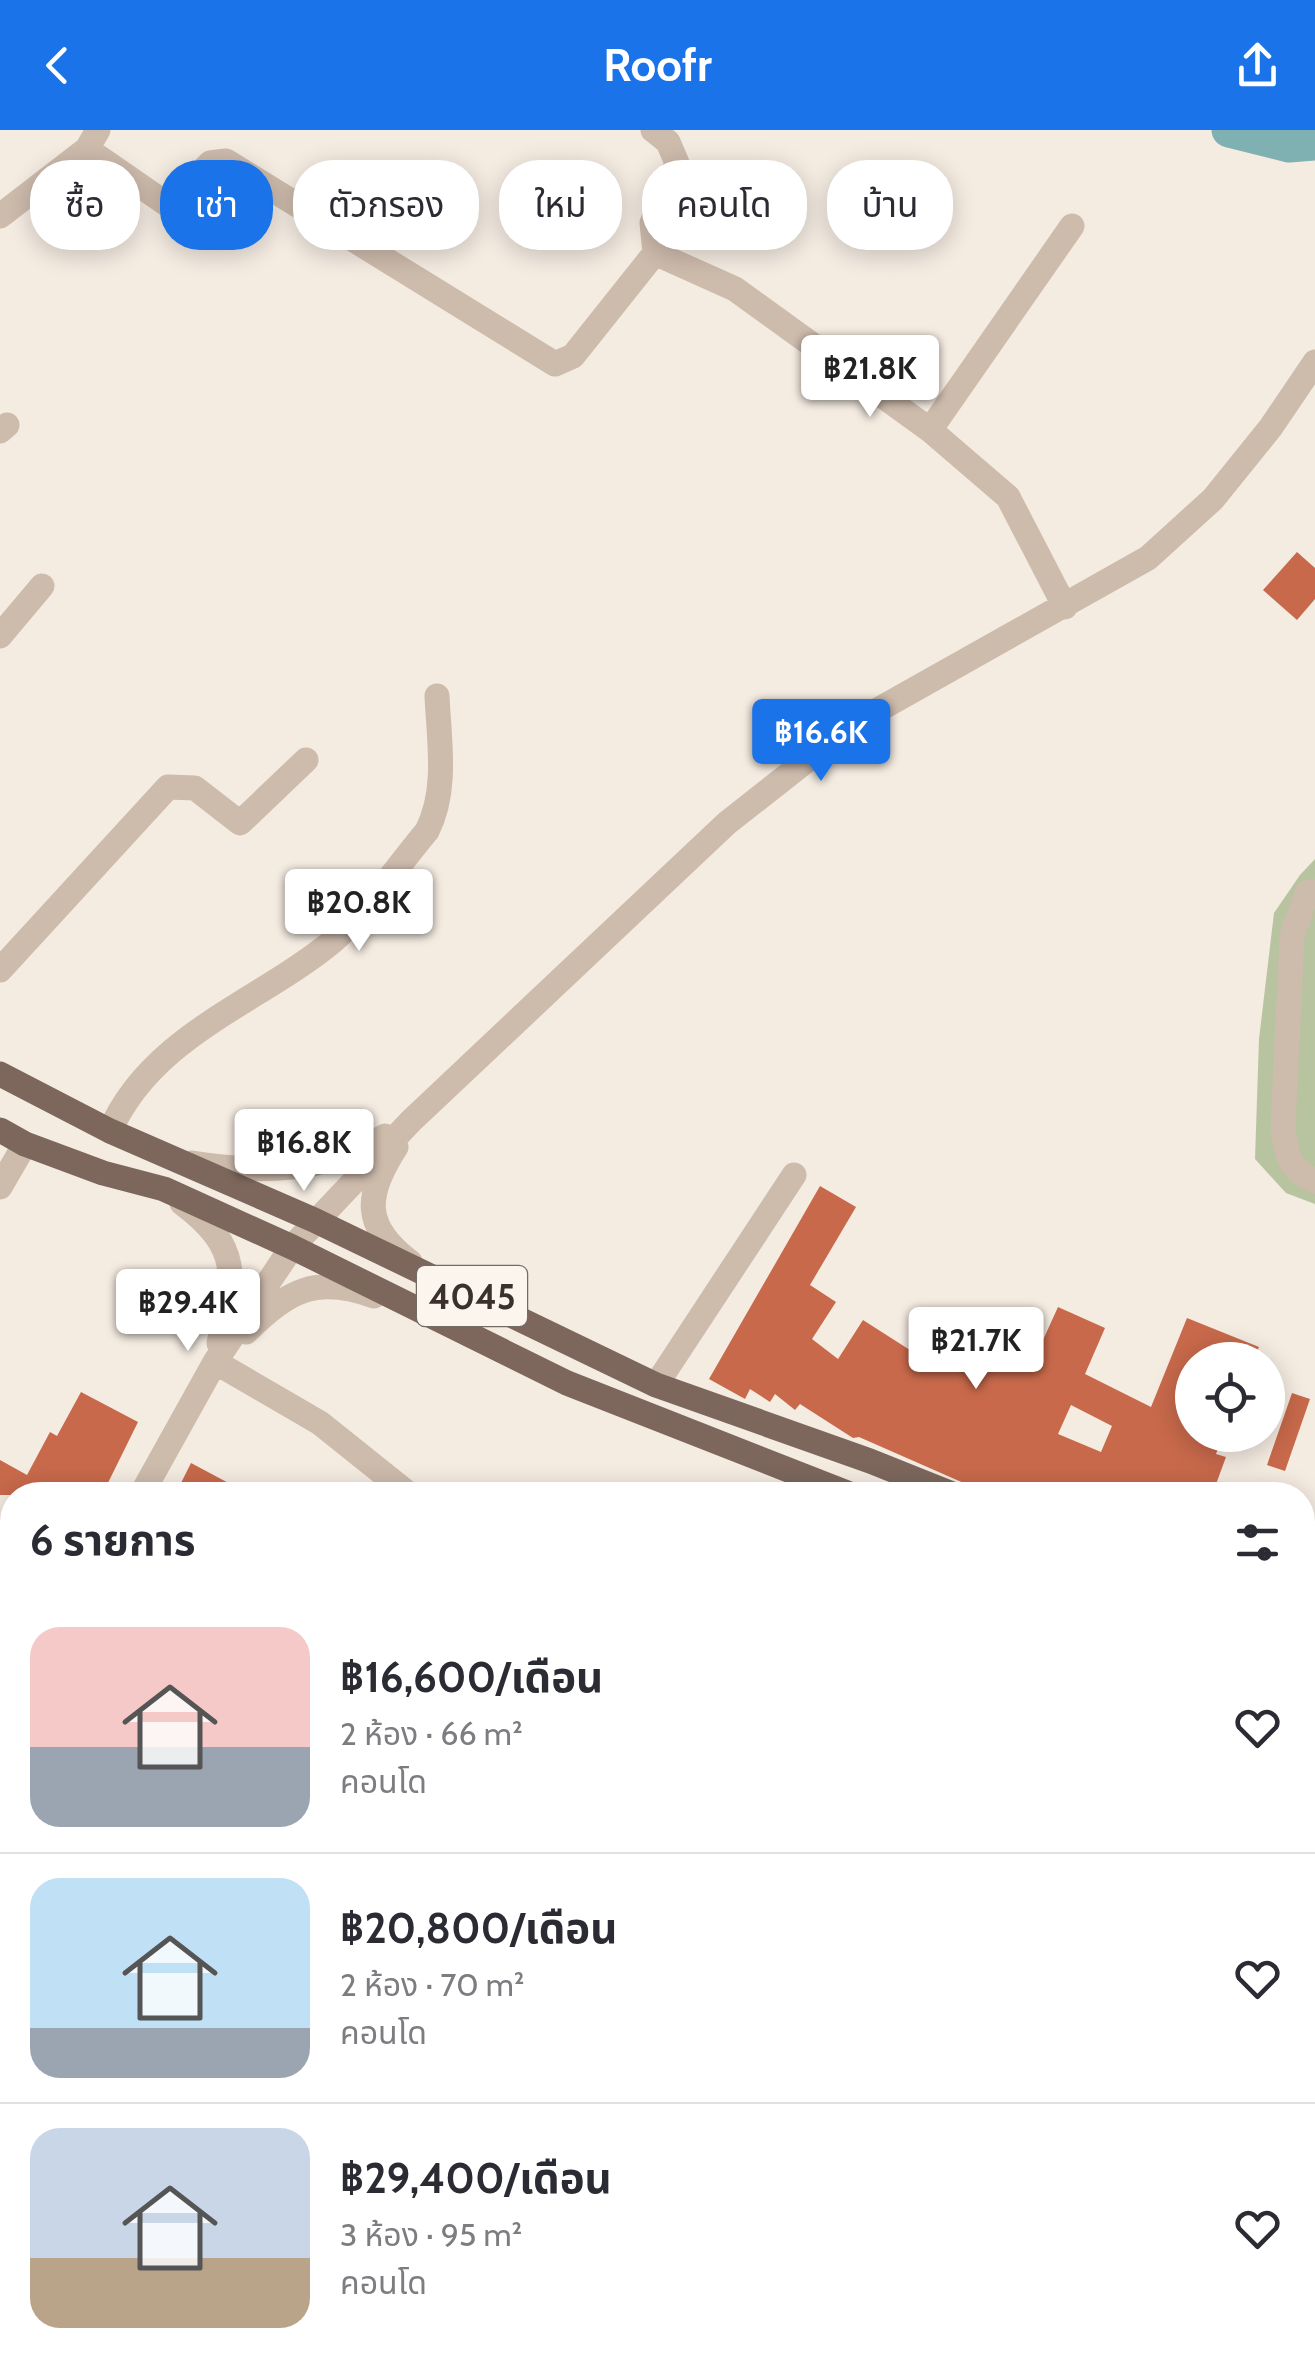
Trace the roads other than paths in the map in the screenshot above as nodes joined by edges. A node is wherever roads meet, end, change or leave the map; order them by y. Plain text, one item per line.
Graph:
1 (653, 130) edge
2 (92, 139) edge
3 (0, 216) edge
4 (1072, 226) dead end
5 (656, 254) junction
6 (1315, 362) edge
7 (930, 430) junction
8 (42, 586) dead end
9 (1066, 606) junction
10 (0, 636) edge
11 (437, 696) dead end
12 (306, 760) dead end
13 (1315, 892) edge
14 (0, 970) edge
15 (0, 1074) edge
16 (412, 1121) junction
17 (0, 1130) edge
18 (110, 1131) junction
19 (25, 1144) junction
20 (177, 1160) junction
21 (794, 1175) dead end
22 (1315, 1181) edge
23 (0, 1187) edge
24 (164, 1189) junction
25 (314, 1220) junction
26 (292, 1247) junction
27 (426, 1274) junction
28 (431, 1316) junction
29 (214, 1362) junction
30 (656, 1385) junction
31 (148, 1482) edge
32 (394, 1482) edge
33 (819, 1482) edge
34 (923, 1482) edge

1 - 5 street
2 - 3 street
2 - 5 street
4 - 7 street
5 - 7 street
6 - 9 street
7 - 9 street
8 - 10 street
9 - 16 street
11 - 18 street
12 - 14 street
13 - 22 street
15 - 18 main road, 4045
16 - 20 street
16 - 25 street
16 - 27 street
17 - 19 main road, 4045
18 - 20 main road, 4045
19 - 23 street
19 - 24 main road, 4045
20 - 25 main road, 4045
21 - 30 street
24 - 26 main road, 4045
24 - 29 street
25 - 26 street
25 - 27 main road, 4045
26 - 28 main road, 4045
26 - 29 street
27 - 30 main road, 4045
28 - 29 street
28 - 33 main road, 4045
29 - 31 street
29 - 32 street
30 - 34 main road, 4045

